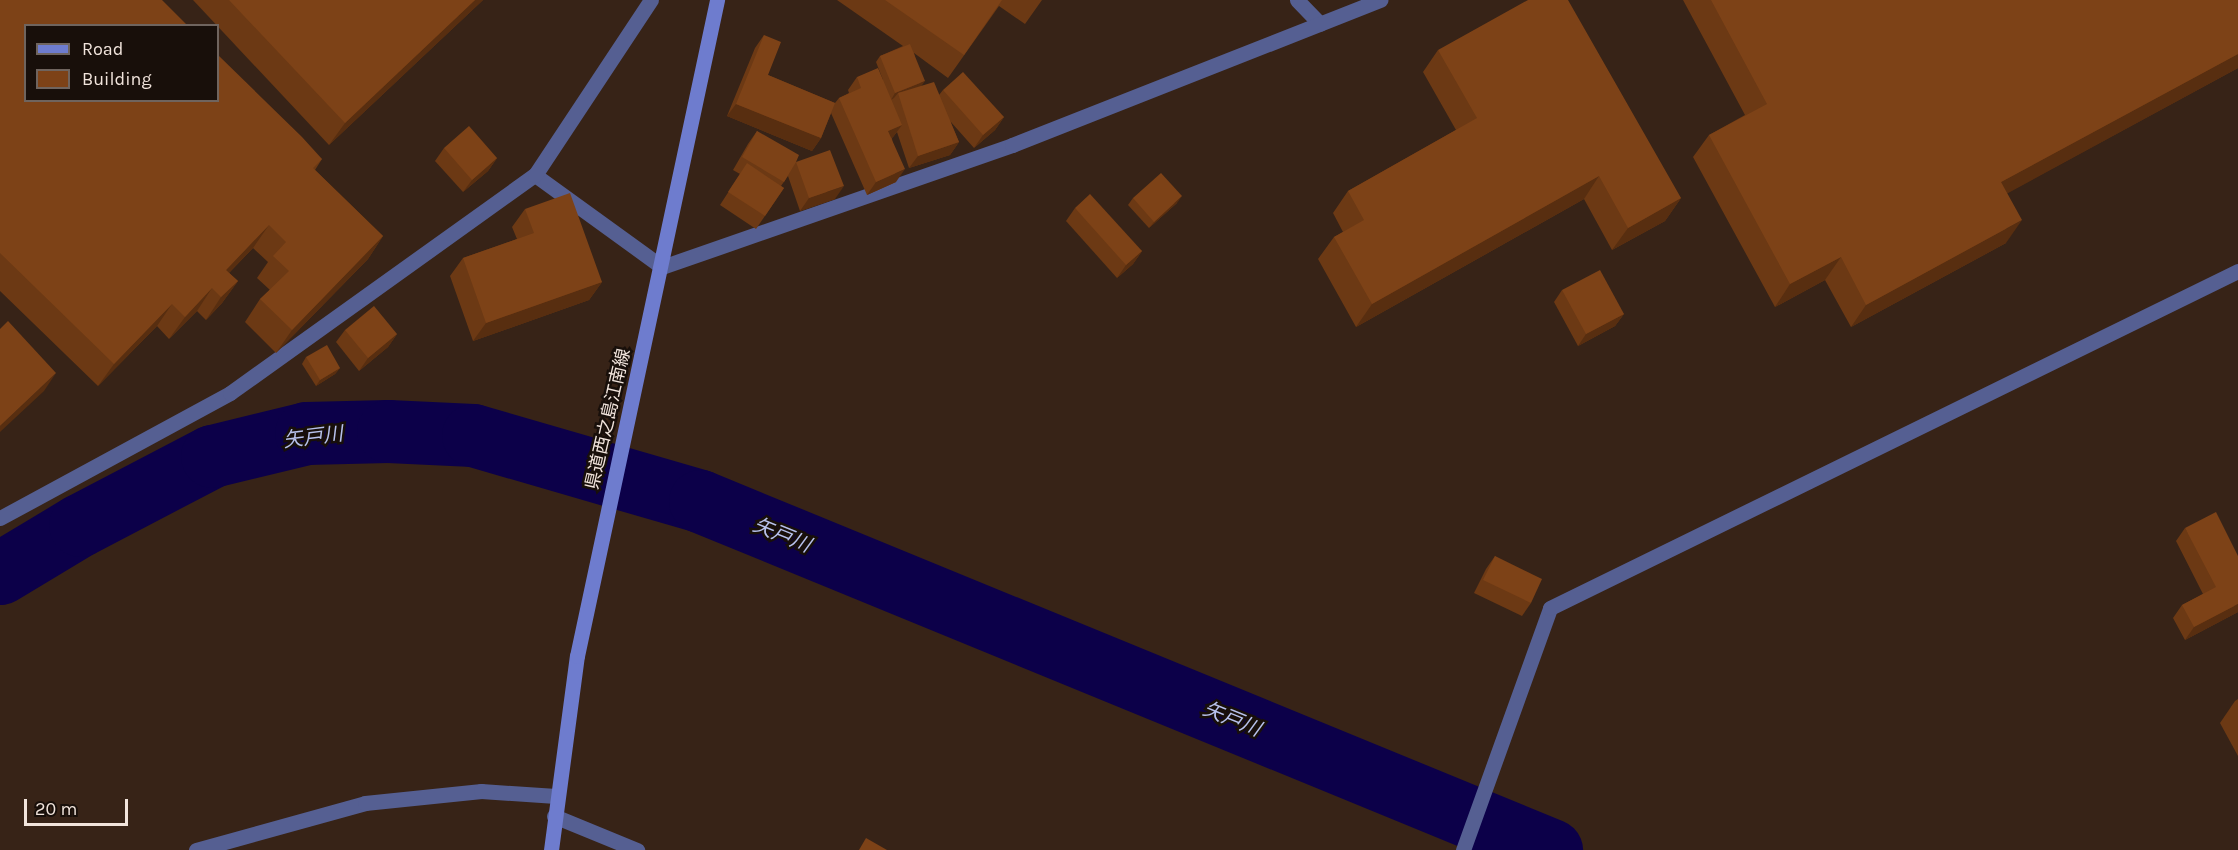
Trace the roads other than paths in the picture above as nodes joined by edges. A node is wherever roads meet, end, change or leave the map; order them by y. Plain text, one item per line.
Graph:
1 (651, 0) edge
2 (717, 0) edge
3 (1297, 0) edge
4 (1381, 0) edge
5 (1320, 24) junction
6 (535, 175) junction
7 (662, 267) junction
8 (2238, 271) edge
9 (0, 518) edge
10 (556, 796) junction
11 (554, 816) junction
12 (196, 850) edge
13 (551, 850) edge
14 (638, 850) edge
15 (1463, 850) edge

1 - 6 street
2 - 7 main road, 県道西之島江南線
3 - 5 street
4 - 5 street
5 - 7 street
6 - 7 street
6 - 9 street
7 - 10 main road, 県道西之島江南線
8 - 15 street
10 - 11 main road, 県道西之島江南線
10 - 12 street
11 - 13 main road, 県道西之島江南線
11 - 14 street

